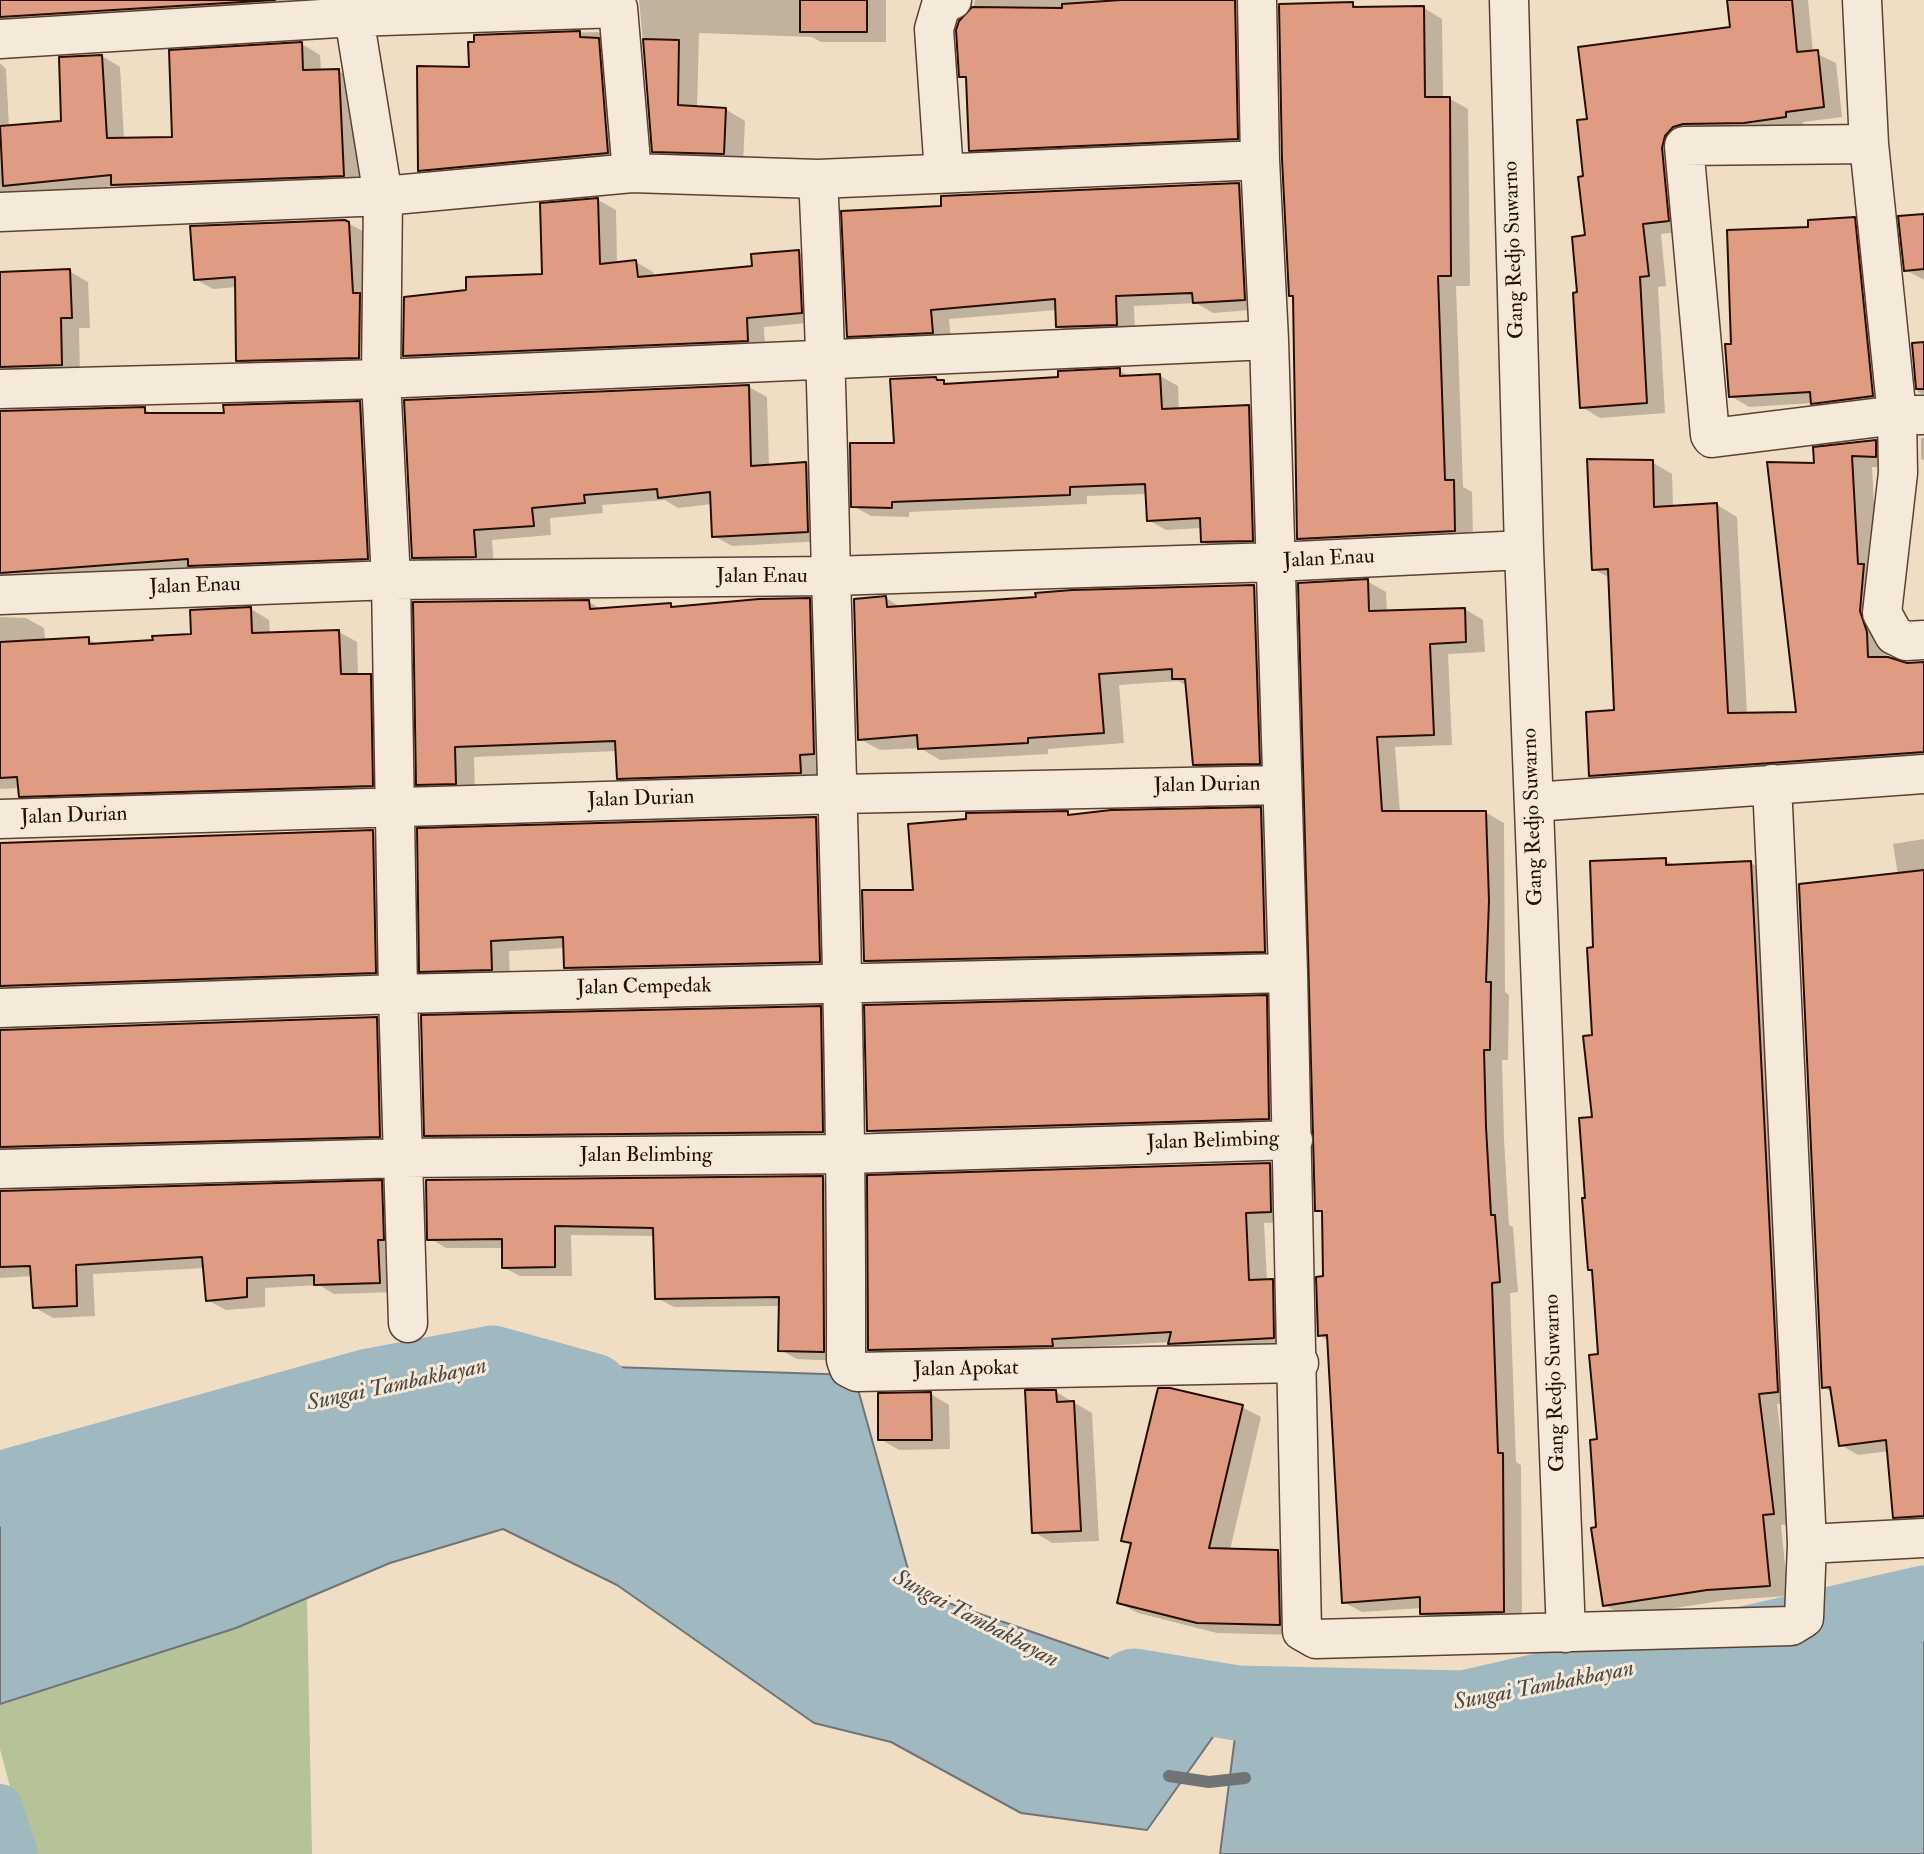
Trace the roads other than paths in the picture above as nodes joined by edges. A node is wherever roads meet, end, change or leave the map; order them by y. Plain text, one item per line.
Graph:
1 (952, 0) edge
2 (1257, 0) edge
3 (1509, 0) edge
4 (1862, 0) edge
5 (351, 8) edge
6 (0, 39) edge
7 (1869, 144) junction
8 (1259, 160) junction
9 (632, 173) junction
10 (944, 173) junction
11 (818, 179) junction
12 (383, 196) junction
13 (0, 212) edge
14 (1269, 340) junction
15 (827, 358) junction
16 (381, 379) junction
17 (0, 389) edge
18 (1910, 415) edge
19 (1524, 550) junction
20 (1275, 562) junction
21 (831, 576) junction
22 (391, 580) junction
23 (0, 595) edge
24 (1924, 640) edge
25 (1924, 774) edge
26 (1772, 784) junction
27 (1281, 785) junction
28 (839, 793) junction
29 (1534, 802) junction
30 (394, 808) junction
31 (0, 819) edge
32 (1288, 973) junction
33 (844, 983) junction
34 (398, 994) junction
35 (0, 1008) edge
36 (1293, 1140) junction
37 (847, 1154) junction
38 (402, 1157) junction
39 (0, 1169) edge
40 (408, 1323) dead end
41 (1299, 1363) junction
42 (1924, 1538) edge
43 (1807, 1544) junction
44 (1566, 1633) junction

1 - 10 street
2 - 8 street
3 - 19 street, Gang Redjo Suwarno
4 - 7 street
5 - 6 street
5 - 9 street
5 - 12 street
7 - 18 street
7 - 18 street
8 - 10 street
8 - 14 street
9 - 11 street
9 - 12 street
10 - 11 street
11 - 15 street, Jalan Apokat
12 - 13 street
12 - 16 street
14 - 15 street
14 - 20 street
15 - 16 street
15 - 21 street, Jalan Apokat
16 - 17 street
16 - 22 street
18 - 24 street
19 - 20 street, Jalan Enau
19 - 29 street, Gang Redjo Suwarno
20 - 21 street, Jalan Enau
20 - 27 street
21 - 22 street, Jalan Enau
21 - 28 street, Jalan Apokat
22 - 23 street, Jalan Enau
22 - 30 street
25 - 26 street
26 - 29 street
26 - 43 street
27 - 28 street, Jalan Durian
27 - 32 street
28 - 30 street, Jalan Durian
28 - 33 street, Jalan Apokat
29 - 44 street, Gang Redjo Suwarno
30 - 31 street, Jalan Durian
30 - 34 street
32 - 33 street, Jalan Cempedak
32 - 36 street
33 - 34 street, Jalan Cempedak
33 - 37 street, Jalan Apokat
34 - 35 street, Jalan Cempedak
34 - 38 street
36 - 37 street, Jalan Belimbing
36 - 41 street
37 - 38 street, Jalan Belimbing
37 - 41 street, Jalan Apokat
38 - 39 street, Jalan Belimbing
38 - 40 street
41 - 44 street
42 - 43 street
43 - 44 street

